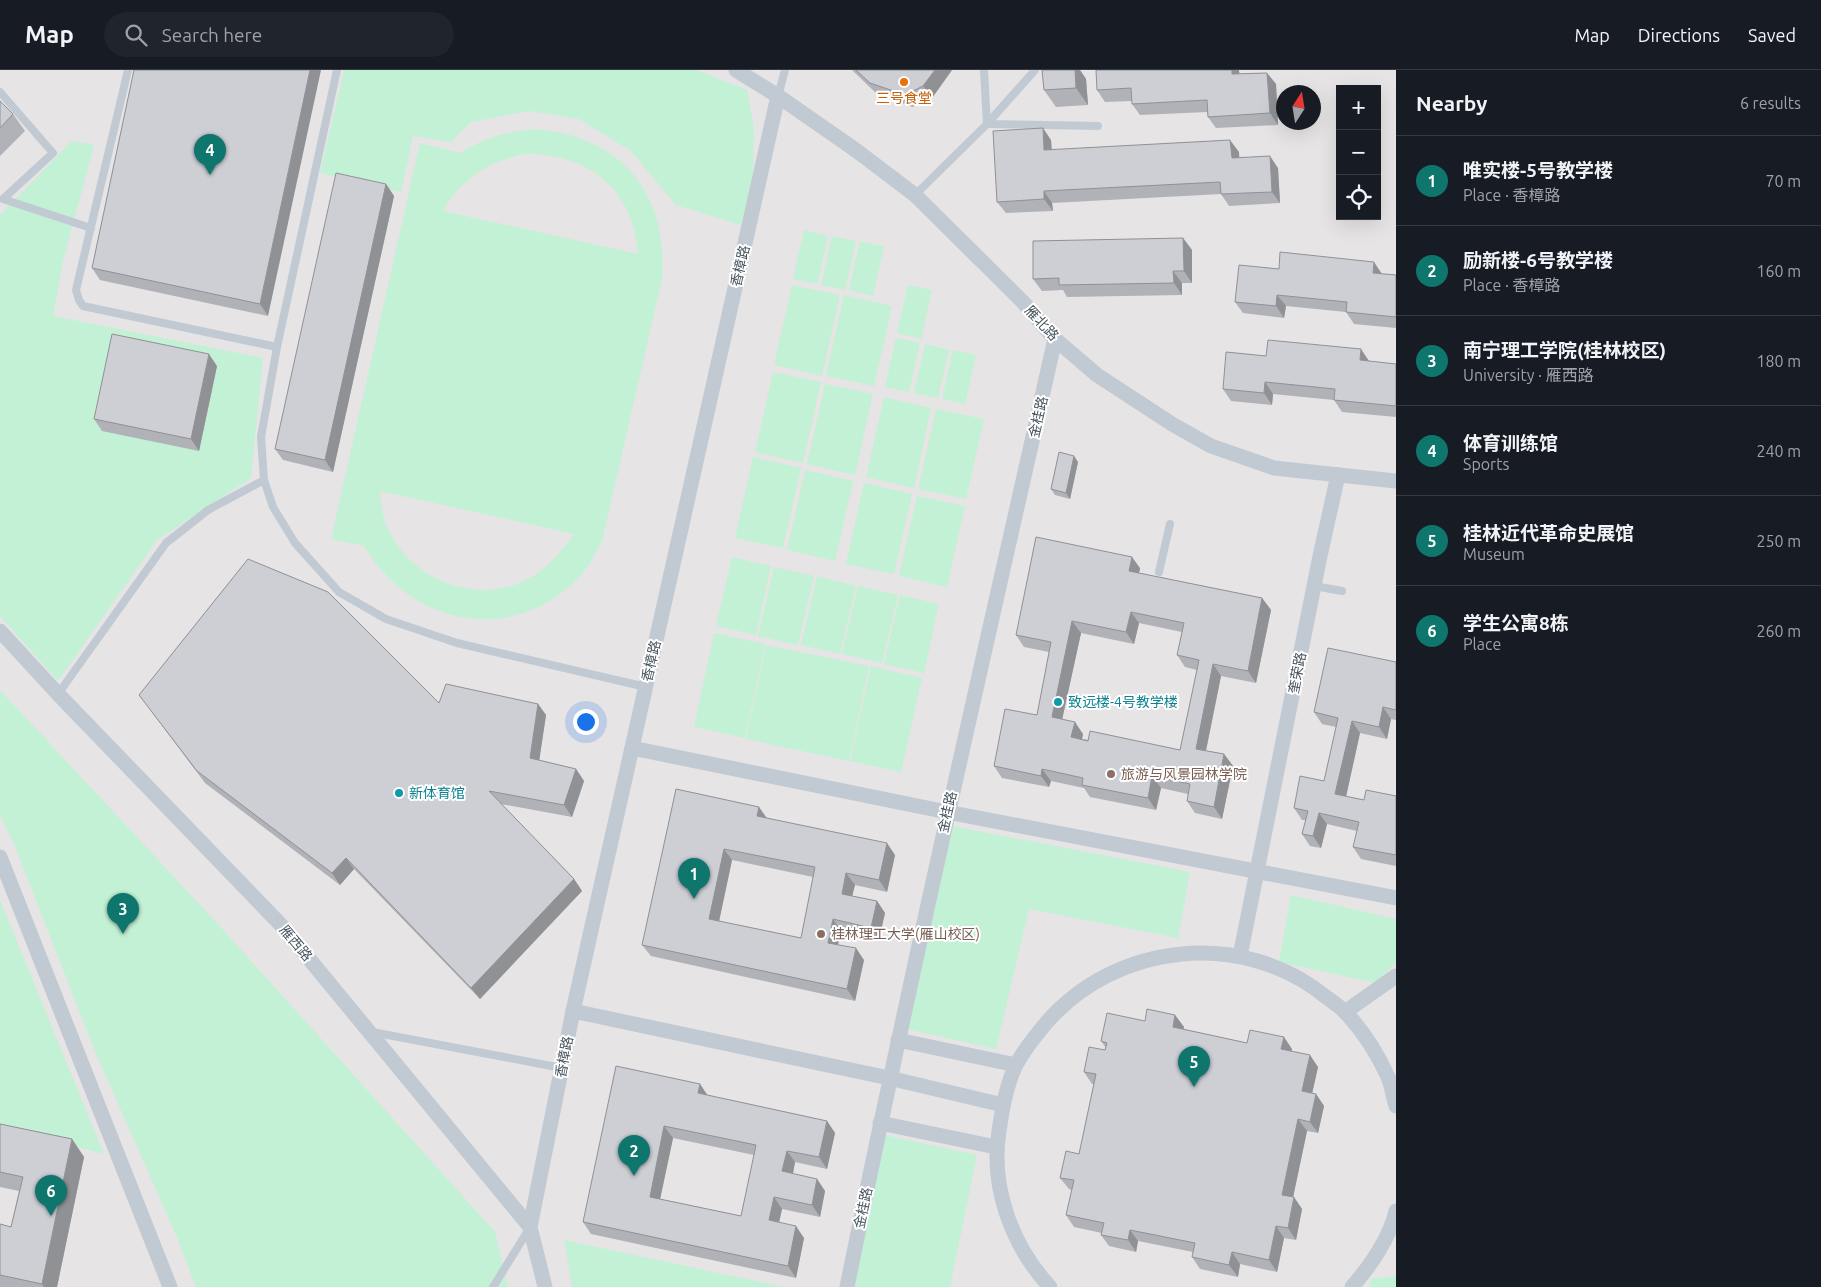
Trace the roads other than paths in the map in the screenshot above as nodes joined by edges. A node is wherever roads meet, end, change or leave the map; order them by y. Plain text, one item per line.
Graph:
1 (128, 70) edge
2 (337, 70) edge
3 (736, 70) edge
4 (785, 70) edge
5 (984, 70) edge
6 (1035, 70) edge
7 (0, 92) edge
8 (778, 96) junction
9 (988, 124) junction
10 (1098, 126) dead end
11 (915, 195) junction
12 (2, 201) edge
13 (91, 228) junction
14 (1055, 339) junction
15 (277, 347) junction
16 (1338, 475) junction
17 (264, 480) junction
18 (1396, 481) edge
19 (1170, 524) dead end
20 (1159, 572) dead end
21 (1314, 586) junction
22 (1342, 592) dead end
23 (0, 631) edge
24 (646, 687) junction
25 (58, 694) junction
26 (632, 748) junction
27 (947, 812) junction
28 (0, 857) edge
29 (1258, 870) junction
30 (1396, 898) edge
31 (1240, 956) junction
32 (1396, 976) edge
33 (573, 1011) junction
34 (1345, 1012) junction
35 (369, 1031) junction
36 (898, 1040) junction
37 (1016, 1065) junction
38 (562, 1068) junction
39 (889, 1078) junction
40 (1003, 1105) junction
41 (1396, 1106) edge
42 (880, 1122) junction
43 (996, 1147) junction
44 (1396, 1211) edge
45 (530, 1227) junction
46 (170, 1287) edge
47 (493, 1287) edge
48 (545, 1287) edge
49 (847, 1287) edge
50 (1050, 1287) edge
51 (1352, 1287) edge

1 - 13 lane
2 - 15 lane
3 - 8 street, 雁北路
4 - 8 lane
5 - 9 lane
6 - 9 lane
7 - 12 lane
8 - 11 street, 雁北路
8 - 24 street, 香樟路
9 - 10 lane
9 - 11 lane
11 - 14 street, 雁北路
12 - 13 lane
13 - 15 lane
14 - 16 street, 雁北路
14 - 27 street, 金桂路
15 - 17 lane
16 - 18 street, 雁北路
16 - 21 street, 奎荣路
17 - 24 lane
17 - 25 lane
19 - 20 lane
21 - 22 lane
21 - 29 street, 奎荣路
23 - 25 street, 雁西路
24 - 26 street, 香樟路
25 - 35 street, 雁西路
26 - 27 street
26 - 33 street, 香樟路
27 - 29 street
27 - 36 street, 金桂路
28 - 46 street
29 - 30 street
29 - 31 street, 奎荣路
31 - 34 street
31 - 37 street
32 - 34 street
33 - 38 street, 香樟路
33 - 39 street
34 - 41 street
35 - 38 lane
35 - 45 street, 雁西路
36 - 37 street
36 - 39 street, 金桂路
37 - 40 street
38 - 45 street, 香樟路
39 - 40 street
39 - 42 street, 金桂路
40 - 43 street
42 - 43 street
42 - 49 street, 金桂路
43 - 50 street
44 - 51 street
45 - 47 lane
45 - 48 street, 雁西路

